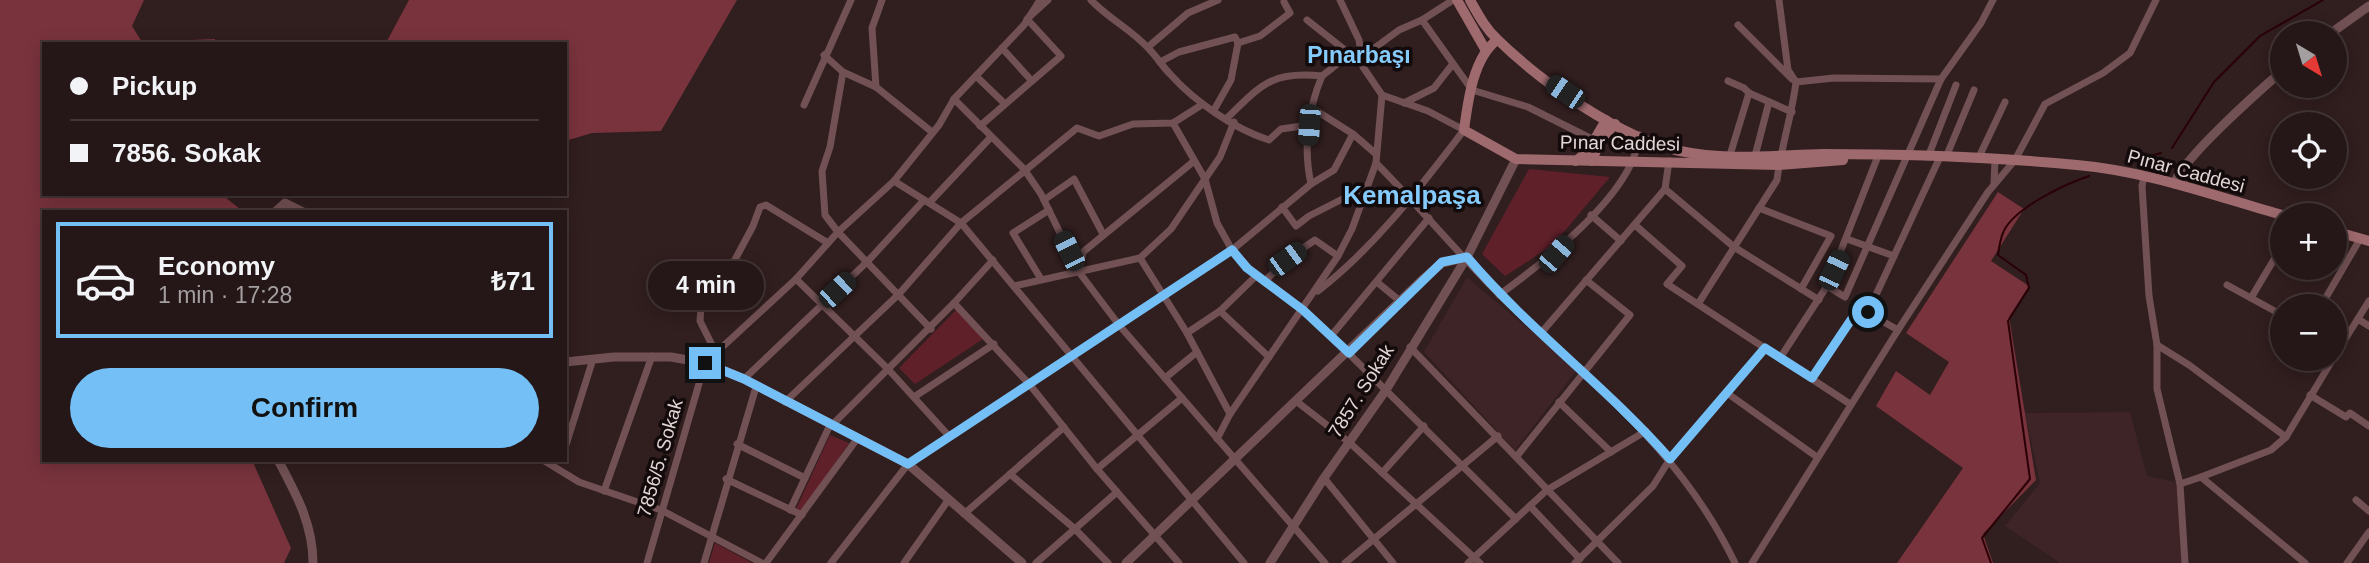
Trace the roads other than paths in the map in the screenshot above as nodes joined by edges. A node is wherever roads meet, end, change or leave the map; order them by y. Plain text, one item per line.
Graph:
1 (850, 0) edge
2 (882, 0) edge
3 (1040, 0) edge
4 (1048, 0) edge
5 (1091, 0) edge
6 (1218, 0) edge
7 (1339, 0) edge
8 (1470, 0) edge
9 (1779, 0) edge
10 (1993, 0) edge
11 (2156, 0) edge
12 (1283, 1) edge
13 (1451, 1) edge
14 (2369, 6) edge
15 (1027, 19) junction
16 (1307, 20) dead end
17 (1422, 20) junction
18 (2347, 22) edge
19 (1738, 25) dead end
20 (1497, 40) junction
21 (1238, 43) junction
22 (1148, 47) junction
23 (1002, 48) junction
24 (1485, 49) junction
25 (1350, 54) junction
26 (824, 55) junction
27 (1361, 58) junction
28 (1160, 62) junction
29 (1452, 65) junction
30 (843, 72) junction
31 (976, 76) junction
32 (1322, 76) junction
33 (1941, 79) junction
34 (1031, 80) junction
35 (1728, 81) dead end
36 (1796, 82) junction
37 (2270, 82) edge
38 (1956, 85) dead end
39 (876, 87) junction
40 (1472, 90) junction
41 (1974, 90) dead end
42 (1749, 93) junction
43 (1382, 95) junction
44 (954, 100) junction
45 (1769, 102) junction
46 (2005, 102) dead end
47 (1004, 103) junction
48 (1404, 103) junction
49 (1203, 104) junction
50 (804, 105) dead end
51 (1312, 108) junction
52 (1214, 110) junction
53 (1792, 112) junction
54 (1230, 120) junction
55 (1610, 122) junction
56 (1173, 123) junction
57 (1309, 125) junction
58 (980, 126) junction
59 (1464, 130) junction
60 (932, 132) junction
61 (1353, 134) junction
62 (1639, 135) junction
63 (991, 137) junction
64 (1594, 140) junction
65 (1376, 154) junction
66 (1730, 155) junction
67 (1755, 156) junction
68 (1874, 156) junction
69 (1905, 156) junction
70 (1928, 157) junction
71 (1943, 157) junction
72 (1677, 158) junction
73 (1516, 159) junction
74 (1978, 159) junction
75 (1576, 160) junction
76 (1995, 160) junction
77 (2015, 160) junction
78 (1592, 161) junction
79 (1779, 161) junction
80 (1193, 162) junction
81 (1376, 163) junction
82 (1631, 164) junction
83 (1024, 169) junction
84 (2144, 177) junction
85 (1205, 178) junction
86 (894, 181) junction
87 (1311, 184) junction
88 (1994, 184) junction
89 (2174, 184) junction
90 (1366, 187) junction
91 (1665, 189) junction
92 (1411, 198) junction
93 (1044, 200) junction
94 (927, 201) junction
95 (1282, 208) junction
96 (1759, 208) junction
97 (277, 210) edge
98 (299, 210) edge
99 (1049, 210) junction
100 (2270, 212) edge
101 (1591, 215) junction
102 (1429, 218) junction
103 (961, 223) junction
104 (1635, 225) junction
105 (838, 232) junction
106 (1103, 234) junction
107 (2347, 235) edge
108 (1847, 239) junction
109 (2365, 240) edge
110 (1621, 241) junction
111 (828, 243) junction
112 (1866, 246) junction
113 (1734, 247) junction
114 (1232, 250) junction
115 (1338, 256) junction
116 (1894, 256) junction
117 (1467, 257) junction
118 (1140, 258) junction
119 (993, 260) junction
120 (868, 261) junction
121 (2270, 266) edge
122 (1079, 272) junction
123 (1256, 276) junction
124 (796, 279) junction
125 (1041, 279) junction
126 (1586, 279) junction
127 (1264, 282) junction
128 (1378, 283) junction
129 (2227, 285) dead end
130 (1014, 286) junction
131 (1827, 286) junction
132 (1801, 289) junction
133 (899, 294) junction
134 (2329, 294) edge
135 (1499, 295) junction
136 (1162, 296) junction
137 (1312, 296) junction
138 (2251, 298) junction
139 (1819, 300) junction
140 (1400, 301) junction
141 (2369, 301) edge
142 (954, 303) junction
143 (822, 304) junction
144 (1698, 304) junction
145 (2270, 308) edge
146 (1303, 310) junction
147 (1220, 311) junction
148 (1868, 312) junction
149 (2358, 319) junction
150 (1119, 325) junction
151 (2369, 326) edge
152 (931, 329) junction
153 (1898, 330) junction
154 (1187, 333) junction
155 (1541, 333) junction
156 (2347, 335) edge
157 (1331, 336) junction
158 (855, 338) junction
159 (995, 344) junction
160 (2157, 345) junction
161 (1409, 347) junction
162 (1765, 348) junction
163 (715, 351) junction
164 (1197, 352) junction
165 (1349, 353) junction
166 (1071, 355) junction
167 (652, 356) junction
168 (1269, 357) junction
169 (1780, 358) junction
170 (593, 359) junction
171 (567, 362) edge
172 (705, 363) junction
173 (888, 369) junction
174 (2325, 371) edge
175 (1583, 372) junction
176 (1165, 378) junction
177 (1812, 378) junction
178 (744, 379) junction
179 (1030, 385) junction
180 (756, 387) junction
181 (1386, 390) junction
182 (1727, 393) junction
183 (2311, 395) junction
184 (914, 397) junction
185 (1182, 398) junction
186 (1296, 401) junction
187 (785, 402) junction
188 (1559, 402) junction
189 (1850, 404) junction
190 (1230, 414) junction
191 (831, 425) junction
192 (1424, 426) junction
193 (2369, 426) edge
194 (1064, 427) junction
195 (1646, 431) junction
196 (949, 436) junction
197 (1138, 436) junction
198 (1498, 436) junction
199 (2286, 437) junction
200 (857, 439) junction
201 (1217, 439) junction
202 (567, 442) edge
203 (1350, 443) junction
204 (737, 444) junction
205 (1611, 452) junction
206 (1517, 456) junction
207 (1817, 457) junction
208 (1236, 459) junction
209 (1670, 459) junction
210 (279, 462) edge
211 (547, 462) edge
212 (561, 462) edge
213 (908, 464) junction
214 (1464, 467) junction
215 (559, 469) junction
216 (1097, 469) junction
217 (1382, 473) junction
218 (1010, 474) junction
219 (2201, 477) junction
220 (804, 478) junction
221 (1324, 478) junction
222 (726, 479) junction
223 (2180, 484) junction
224 (1547, 490) junction
225 (604, 491) junction
226 (1117, 492) junction
227 (948, 499) junction
228 (2356, 500) dead end
229 (1192, 501) junction
230 (1416, 503) junction
231 (1530, 506) junction
232 (661, 510) junction
233 (790, 510) junction
234 (2369, 511) edge
235 (964, 514) junction
236 (802, 516) junction
237 (1516, 519) junction
238 (1294, 526) junction
239 (1074, 529) junction
240 (2369, 531) edge
241 (711, 534) junction
242 (1156, 535) junction
243 (1371, 539) junction
244 (1598, 542) junction
245 (1474, 561) edge
246 (1577, 561) edge
247 (313, 563) edge
248 (647, 563) edge
249 (704, 563) edge
250 (764, 563) edge
251 (831, 563) edge
252 (904, 563) edge
253 (1022, 563) edge
254 (1036, 563) edge
255 (1108, 563) edge
256 (1126, 563) edge
257 (1179, 563) edge
258 (1244, 563) edge
259 (1270, 563) edge
260 (1325, 563) edge
261 (1345, 563) edge
262 (1393, 563) edge
263 (1618, 563) edge
264 (1735, 563) edge
265 (1752, 563) edge
266 (2185, 563) edge
267 (2305, 563) edge
268 (2347, 563) edge

1 - 26 street
2 - 39 street
3 - 15 street
4 - 15 street
5 - 22 street
6 - 22 street
7 - 27 street
8 - 20 main road
9 - 36 street
10 - 33 street
11 - 77 street
12 - 21 street
13 - 17 street
13 - 24 main road
14 - 18 street
15 - 23 street
15 - 34 street
16 - 25 street
17 - 27 street
17 - 29 street
19 - 36 street
20 - 24 main road
20 - 55 main road
21 - 28 street
21 - 52 street
22 - 28 street
23 - 31 street
23 - 34 street
24 - 40 main road
25 - 27 street
25 - 32 street
26 - 30 street
26 - 50 street
27 - 43 street
28 - 49 street
29 - 40 street
29 - 48 street
30 - 39 street
30 - 105 street
31 - 44 street
31 - 47 street
32 - 51 street
32 - 54 street
33 - 36 street
33 - 69 street
34 - 47 street
35 - 42 street
36 - 53 street
37 - 89 street
38 - 70 street
39 - 60 street
40 - 59 main road
40 - 64 street
41 - 71 street
42 - 45 street
42 - 66 street
43 - 48 street, Pınar Caddesi
43 - 65 street
44 - 58 street
44 - 60 street
45 - 53 street
45 - 67 street
46 - 74 street
47 - 58 street
48 - 59 street, Pınar Caddesi
49 - 52 street
49 - 56 street
51 - 57 street
51 - 61 street
52 - 54 street
53 - 79 street
54 - 57 street
54 - 85 street
55 - 62 main road
55 - 64 main road
55 - 78 main road
56 - 80 street
56 - 83 street
57 - 87 street
58 - 63 street
59 - 73 main road, Pınar Caddesi
59 - 92 street
60 - 86 street
61 - 65 street
61 - 87 street
62 - 72 main road
62 - 82 street
63 - 83 street
63 - 94 street
64 - 75 main road
65 - 81 street
66 - 67 main road, Pınar Caddesi
66 - 72 main road, Pınar Caddesi
67 - 79 main road, Pınar Caddesi
68 - 69 main road, Pınar Caddesi
68 - 79 main road, Pınar Caddesi
68 - 108 street
69 - 70 main road, Pınar Caddesi
69 - 112 street
70 - 71 main road, Pınar Caddesi
71 - 74 main road, Pınar Caddesi
71 - 116 street
72 - 79 main road, Pınar Caddesi
72 - 82 main road, Pınar Caddesi
72 - 91 street
73 - 75 main road, Pınar Caddesi
73 - 117 street, 7857. Sokak
74 - 76 main road, Pınar Caddesi
75 - 78 main road, Pınar Caddesi
76 - 77 main road, Pınar Caddesi
76 - 88 street
77 - 84 main road, Pınar Caddesi
77 - 88 street
78 - 82 main road, Pınar Caddesi
79 - 96 street
80 - 85 street
80 - 106 street
81 - 90 street
81 - 92 street
82 - 101 street
83 - 93 street
83 - 103 street
84 - 89 main road, Pınar Caddesi
84 - 160 street
85 - 114 street
85 - 118 street
86 - 94 street
86 - 105 street
87 - 95 street
88 - 153 street
89 - 100 main road, Pınar Caddesi
90 - 95 street
90 - 115 street
91 - 104 street
91 - 113 street
92 - 102 street
92 - 137 street
93 - 99 street
93 - 106 street
94 - 103 street
94 - 120 street
95 - 114 street
96 - 113 street
96 - 132 street
97 - 98 street
99 - 122 street
99 - 125 street
101 - 110 street
101 - 135 street
102 - 117 street
102 - 128 street
103 - 119 street
103 - 133 street
104 - 110 street
104 - 144 street
105 - 111 street
105 - 120 street
106 - 122 street
107 - 109 main road
108 - 112 street
108 - 131 street
109 - 134 street
110 - 126 street
111 - 124 street
111 - 163 street
112 - 116 street
112 - 131 street
113 - 132 street
113 - 144 street
114 - 123 street
114 - 136 street
115 - 127 street
115 - 137 street
116 - 148 street
117 - 135 street
117 - 140 street
117 - 161 street, 7857. Sokak
118 - 122 street
118 - 136 street
119 - 130 street
119 - 142 street
120 - 133 street
120 - 143 street
121 - 138 street
122 - 125 street
122 - 150 street
123 - 127 street
123 - 147 street
124 - 143 street
124 - 163 street
125 - 130 street
126 - 155 street
126 - 175 street
127 - 146 street
128 - 140 street
128 - 157 street
129 - 138 street
130 - 166 street
131 - 139 street
132 - 139 street
133 - 152 street
133 - 158 street
135 - 155 street
136 - 150 street
136 - 154 street
137 - 146 street
138 - 145 street
139 - 169 street
140 - 165 street
141 - 149 street
142 - 152 street
142 - 159 street
143 - 158 street
143 - 178 street
144 - 162 street
146 - 157 street
146 - 168 street
147 - 154 street
147 - 168 street
148 - 153 street
148 - 177 street
149 - 151 street
149 - 156 street
150 - 166 street
150 - 176 street
152 - 173 street
153 - 189 street
154 - 164 street
155 - 175 street
157 - 165 street
158 - 173 street
158 - 187 street
159 - 179 street
159 - 184 street
160 - 199 street
160 - 223 street
161 - 181 street, 7857. Sokak
161 - 198 street
162 - 169 street
162 - 182 street
163 - 172 street
164 - 176 street
164 - 190 street
165 - 181 street
165 - 186 street
166 - 179 street
166 - 197 street
167 - 170 street
167 - 172 street
167 - 225 street
168 - 190 street
169 - 177 street
170 - 171 street
170 - 202 street
172 - 178 street
172 - 232 street, 7856/5. Sokak
173 - 184 street
173 - 191 street
174 - 183 street
175 - 188 street
175 - 195 street
176 - 185 street
177 - 189 street
178 - 180 street
179 - 194 street
179 - 196 street
180 - 187 street
180 - 204 street
181 - 192 street
181 - 203 street, 7857. Sokak
182 - 207 street
182 - 209 street
183 - 193 street
183 - 199 street
184 - 196 street
185 - 197 street
185 - 201 street
186 - 203 street
186 - 208 street
187 - 191 street
188 - 205 street
188 - 206 street
189 - 207 street
190 - 201 street
191 - 200 street
191 - 220 street
192 - 214 street
192 - 217 street
194 - 216 street
194 - 218 street
195 - 205 street
195 - 209 street
196 - 213 street
197 - 216 street
197 - 229 street
198 - 206 street
198 - 214 street
199 - 219 street
200 - 213 street
200 - 236 street
201 - 208 street
203 - 217 street
203 - 221 street, 7857. Sokak
204 - 220 street
204 - 222 street
205 - 224 street
206 - 224 street
207 - 265 street
208 - 229 street
208 - 238 street
209 - 244 street
209 - 264 street
210 - 247 street
211 - 215 street
212 - 215 street
213 - 227 street
213 - 251 street
214 - 230 street
214 - 237 street
215 - 225 street
216 - 226 street
217 - 230 street
218 - 235 street
218 - 239 street
219 - 223 street
219 - 267 street
220 - 233 street
221 - 238 street, 7857. Sokak
221 - 243 street
222 - 233 street
222 - 241 street
223 - 266 street
224 - 231 street
224 - 244 street
225 - 232 street
226 - 239 street
226 - 242 street
227 - 235 street
227 - 252 street
228 - 234 street
229 - 242 street
229 - 258 street
230 - 243 street
230 - 245 street
231 - 237 street
231 - 246 street
232 - 241 street
232 - 248 street, 7856/5. Sokak
233 - 236 street
235 - 253 street
236 - 250 street
237 - 245 street
238 - 259 street, 7857. Sokak
238 - 260 street
239 - 254 street
239 - 255 street
240 - 268 street
241 - 249 street
241 - 250 street
242 - 256 street
242 - 257 street
243 - 261 street
243 - 262 street
244 - 246 street
244 - 263 street

